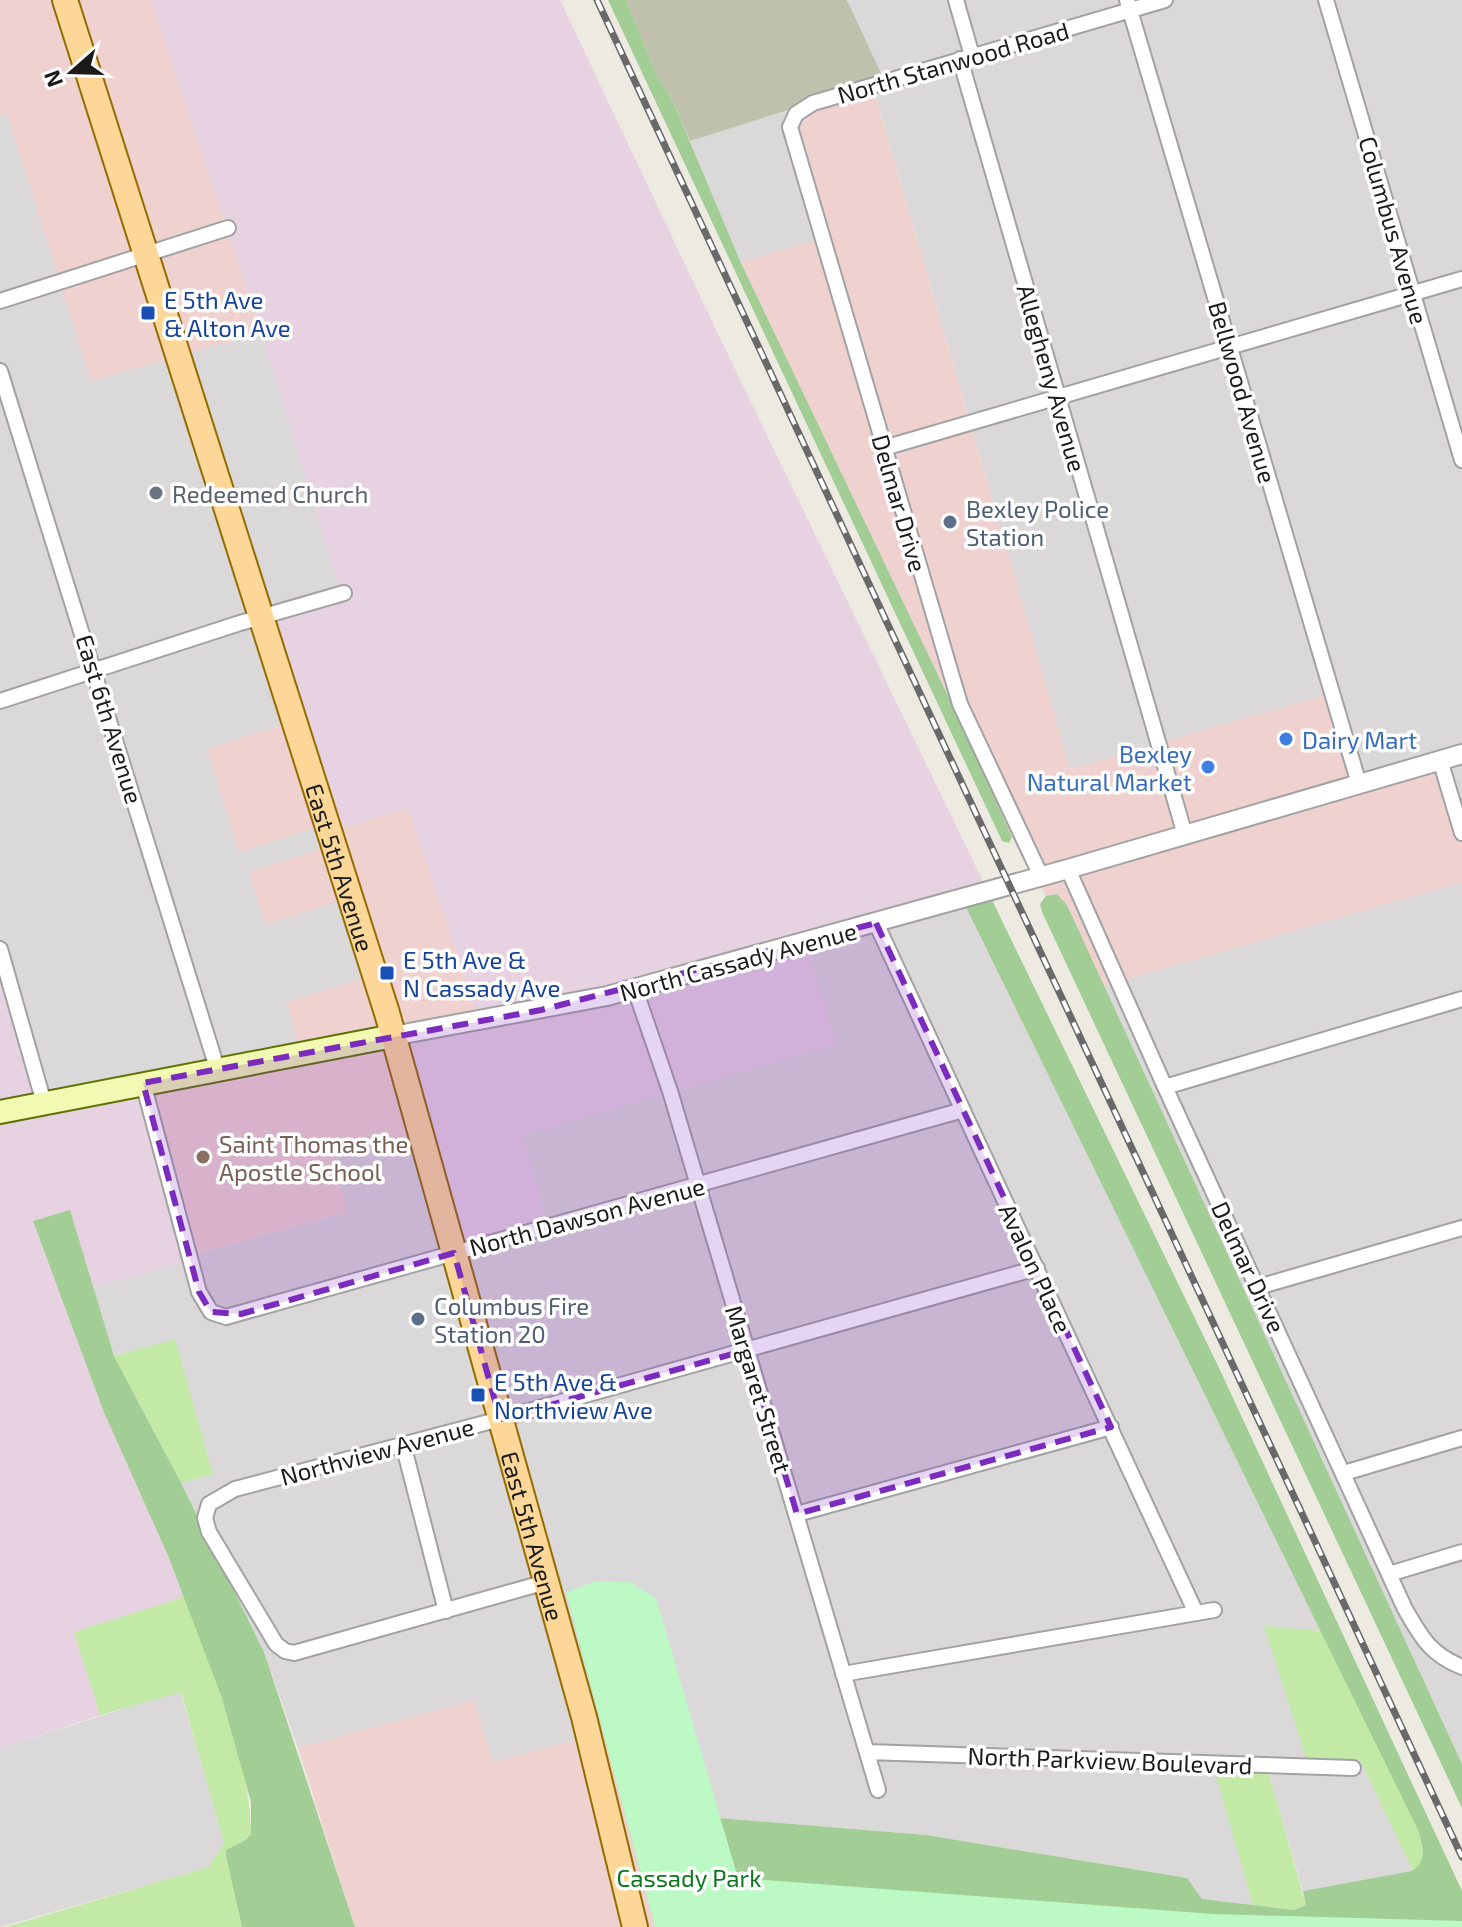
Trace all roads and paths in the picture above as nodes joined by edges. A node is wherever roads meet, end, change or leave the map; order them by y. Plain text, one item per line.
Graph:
1 (65, 0) edge
2 (956, 0) edge
3 (1165, 0) edge
4 (1326, 0) edge
5 (1128, 5) edge
6 (966, 58) junction
7 (792, 120) joint
8 (228, 228) dead end
9 (146, 255) junction
10 (1462, 279) edge
11 (1413, 294) junction
12 (0, 301) edge
13 (1229, 348) junction
14 (0, 371) edge
15 (1058, 398) junction
16 (884, 448) junction
17 (1462, 460) edge
18 (344, 593) dead end
19 (261, 617) junction
20 (95, 671) junction
21 (0, 701) edge
22 (1462, 754) edge
23 (1440, 760) junction
24 (1359, 784) junction
25 (1462, 833) edge
26 (1185, 835) junction
27 (1068, 869) junction
28 (1041, 876) junction
29 (876, 923) junction
30 (0, 949) edge
31 (635, 989) junction
32 (1462, 999) edge
33 (393, 1036) junction
34 (217, 1068) junction
35 (143, 1083) junction
36 (1165, 1087) junction
37 (44, 1103) junction
38 (963, 1110) junction
39 (0, 1112) edge
40 (698, 1186) junction
41 (1462, 1228) edge
42 (454, 1253) junction
43 (1037, 1268) junction
44 (1258, 1287) junction
45 (747, 1350) junction
46 (500, 1419) junction
47 (1111, 1427) junction
48 (1462, 1438) edge
49 (403, 1444) junction
50 (1344, 1473) junction
51 (797, 1514) junction
52 (1462, 1552) edge
53 (1389, 1574) junction
54 (546, 1582) junction
55 (1214, 1610) dead end
56 (446, 1611) junction
57 (1196, 1613) junction
58 (1462, 1667) edge
59 (843, 1674) junction
60 (867, 1752) junction
61 (1353, 1768) dead end
62 (878, 1790) dead end
63 (635, 1927) edge

1 - 9 main road, East 5th Avenue
2 - 6 street, Allegheny Avenue
3 - 5 street, North Stanwood Road
4 - 11 street, Columbus Avenue
5 - 6 street, North Stanwood Road
5 - 13 street, Bellwood Avenue
6 - 7 street, North Stanwood Road
6 - 15 street, Allegheny Avenue
7 - 16 street, Delmar Drive
8 - 9 street
9 - 12 street
9 - 19 main road, East 5th Avenue
10 - 11 street
11 - 13 street
11 - 17 street, Columbus Avenue
13 - 15 street
13 - 24 street, Bellwood Avenue
14 - 20 street, East 6th Avenue
15 - 16 street
15 - 26 street, Allegheny Avenue
16 - 28 street, Delmar Drive
18 - 19 street
19 - 20 street
19 - 33 main road, East 5th Avenue
20 - 21 street
20 - 34 street, East 6th Avenue
22 - 23 street, North Cassady Avenue
23 - 24 street, North Cassady Avenue
23 - 25 street
24 - 26 street, North Cassady Avenue
26 - 27 street, North Cassady Avenue
27 - 28 street, North Cassady Avenue
27 - 36 street, Delmar Drive
28 - 29 street, North Cassady Avenue
29 - 31 street, North Cassady Avenue
29 - 38 street, Avalon Place
30 - 37 street
31 - 33 street, North Cassady Avenue
31 - 40 street, Margaret Street
32 - 36 street
33 - 34 main road, North Cassady Avenue
33 - 42 main road, East 5th Avenue
34 - 35 main road, North Cassady Avenue
35 - 37 main road, North Cassady Avenue
35 - 42 street, North Dawson Avenue
36 - 44 street, Delmar Drive
37 - 39 main road, North Cassady Avenue
38 - 40 street, North Dawson Avenue
38 - 43 street, Avalon Place
40 - 42 street, North Dawson Avenue
40 - 45 street, Margaret Street
41 - 44 street
42 - 46 main road, East 5th Avenue
43 - 45 street, Northview Avenue
43 - 47 street, Avalon Place
44 - 50 street, Delmar Drive
45 - 46 street, Northview Avenue
45 - 51 street, Margaret Street
46 - 49 street, Northview Avenue
46 - 54 main road, East 5th Avenue
47 - 51 street
47 - 57 street, Avalon Place
48 - 50 street
49 - 56 street
49 - 56 street, Northview Avenue
50 - 53 street, Delmar Drive
51 - 59 street, Margaret Street
52 - 53 street
53 - 58 street, Delmar Drive
54 - 56 street
54 - 63 main road, East 5th Avenue
55 - 57 street
57 - 59 street
59 - 60 street, Margaret Street
60 - 61 street, North Parkview Boulevard
60 - 62 street, Margaret Street

